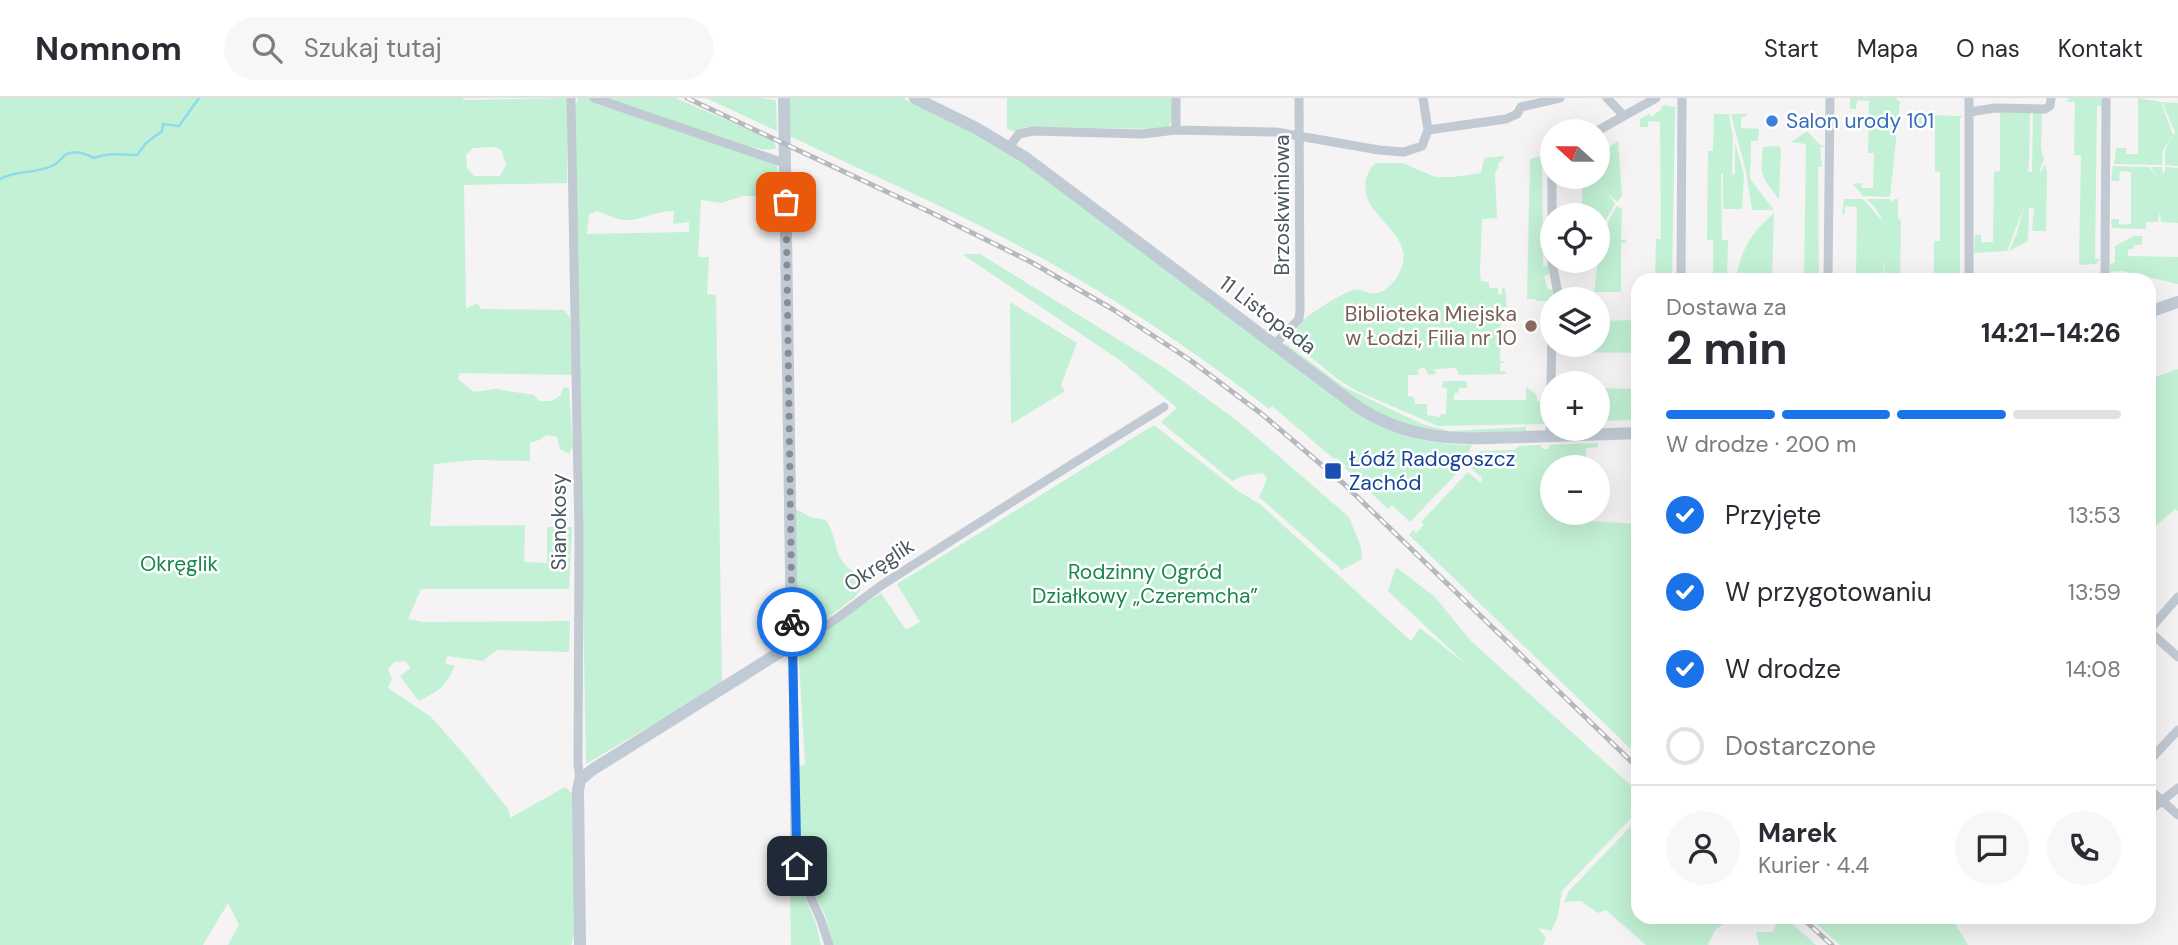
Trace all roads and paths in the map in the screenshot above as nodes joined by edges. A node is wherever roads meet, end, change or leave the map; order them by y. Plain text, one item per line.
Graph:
1 (571, 98) edge
2 (594, 98) edge
3 (784, 98) edge
4 (915, 98) edge
5 (1176, 98) edge
6 (1299, 98) edge
7 (1423, 98) edge
8 (1560, 98) edge
9 (1607, 98) edge
10 (1656, 98) edge
11 (1682, 98) edge
12 (1830, 98) edge
13 (1969, 98) edge
14 (2051, 98) edge
15 (2106, 98) edge
16 (1520, 103) edge
17 (1970, 111) junction
18 (1624, 117) junction
19 (1610, 125) edge
20 (1176, 130) junction
21 (1428, 130) junction
22 (1300, 136) junction
23 (1009, 147) junction
24 (784, 163) junction
25 (1681, 273) edge
26 (1828, 273) edge
27 (1969, 273) edge
28 (2105, 273) edge
29 (2178, 302) edge
30 (2156, 310) edge
31 (1275, 344) junction
32 (1164, 407) dead end
33 (1631, 433) edge
34 (1610, 434) edge
35 (1540, 436) edge
36 (2178, 597) edge
37 (2156, 623) edge
38 (2156, 637) edge
39 (791, 643) junction
40 (2178, 657) edge
41 (2178, 730) edge
42 (2156, 754) edge
43 (580, 780) junction
44 (2178, 788) edge
45 (2156, 795) edge
46 (2162, 801) junction
47 (2156, 805) edge
48 (2178, 815) edge
49 (580, 945) edge
50 (829, 945) edge

1 - 43 street, Sianokosy
2 - 24 street
3 - 24 street
4 - 23 street, 11 Listopada
5 - 20 street
6 - 22 street, Brzoskwiniowa
7 - 21 street
8 - 16 street
9 - 18 street
10 - 18 street
11 - 25 street
12 - 26 street
13 - 17 street
14 - 17 street
15 - 28 street
16 - 21 street
17 - 27 street
18 - 19 street
20 - 22 street
20 - 23 street
21 - 22 street
22 - 31 street, Brzoskwiniowa
23 - 31 street, 11 Listopada
24 - 39 street
29 - 30 street
31 - 35 street, 11 Listopada
32 - 39 street, Okręglik
33 - 34 street, 11 Listopada
36 - 37 street
38 - 40 street
39 - 43 street, Okręglik
39 - 50 street
41 - 42 street
43 - 49 street, Sianokosy
44 - 46 street
45 - 46 street
46 - 47 street
46 - 48 street

